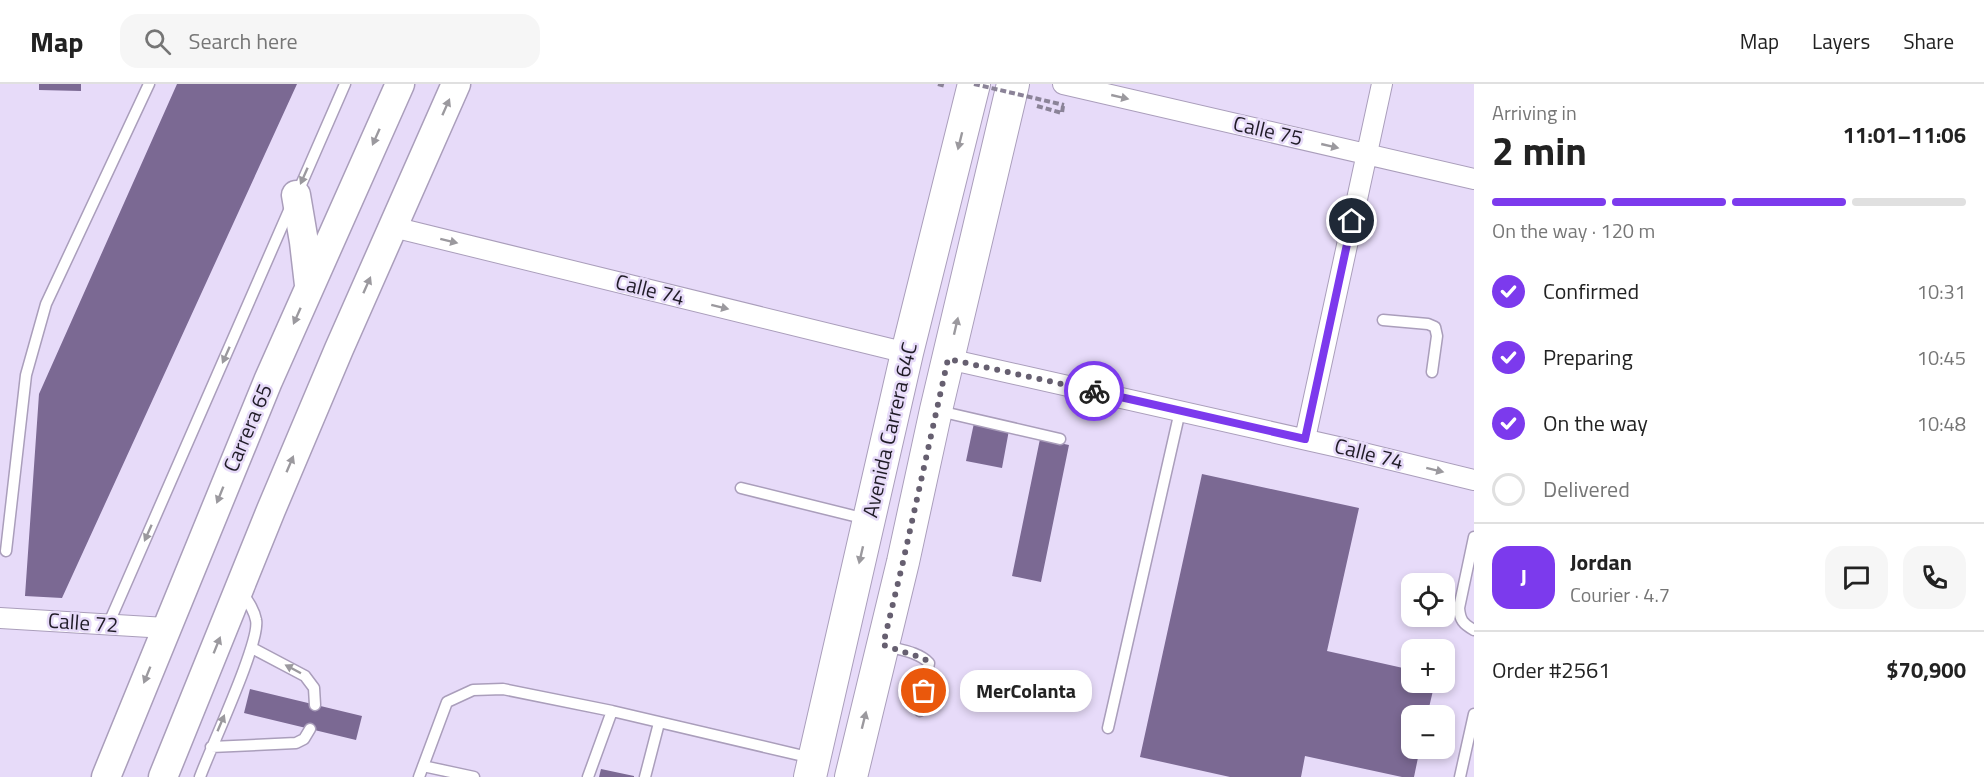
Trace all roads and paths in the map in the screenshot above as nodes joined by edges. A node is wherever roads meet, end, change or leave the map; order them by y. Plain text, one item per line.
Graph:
1 (149, 84) edge
2 (345, 84) edge
3 (400, 84) edge
4 (456, 84) edge
5 (938, 84) edge
6 (965, 84) edge
7 (1012, 84) edge
8 (1062, 84) edge
9 (1382, 84) edge
10 (1064, 105) dead end
11 (1367, 154) junction
12 (1474, 179) edge
13 (296, 195) junction
14 (393, 227) junction
15 (309, 287) junction
16 (1383, 320) dead end
17 (908, 353) junction
18 (948, 359) junction
19 (1432, 372) dead end
20 (936, 410) junction
21 (1180, 411) junction
22 (1060, 439) dead end
23 (1305, 439) junction
24 (1474, 480) edge
25 (741, 488) dead end
26 (869, 520) junction
27 (1474, 537) edge
28 (6, 551) dead end
29 (239, 589) junction
30 (0, 618) edge
31 (108, 625) junction
32 (166, 628) junction
33 (1474, 630) edge
34 (883, 645) junction
35 (252, 648) junction
36 (315, 705) dead end
37 (612, 711) junction
38 (920, 711) dead end
39 (1474, 714) edge
40 (659, 723) junction
41 (1108, 728) dead end
42 (310, 729) dead end
43 (211, 747) junction
44 (812, 768) edge
45 (421, 772) edge
46 (106, 777) edge
47 (163, 777) edge
48 (200, 777) edge
49 (474, 777) edge
50 (588, 777) edge
51 (645, 777) edge
52 (850, 777) edge
53 (1460, 777) edge

1 - 28 lane
2 -> 13 lane
3 -> 15 main road, Carrera 65
14 -> 4 main road
5 - 6 path
6 - 10 path, bridge
6 -> 17 main road, Avenida Carrera 64C
18 -> 7 main road, Avenida Carrera 64C
8 -> 11 street, Calle 75
9 - 11 street
11 - 12 street, Calle 75
11 - 23 street
13 - 15 main road
13 -> 31 lane
14 -> 17 street, Calle 74
29 -> 14 main road
15 -> 32 main road, Carrera 65
16 - 19 lane
17 - 26 main road, Avenida Carrera 64C
18 - 20 main road, Avenida Carrera 64C
18 - 21 street, Calle 74
20 - 22 lane
20 - 34 main road, Avenida Carrera 64C
21 - 23 street, Calle 74
21 - 41 lane
23 -> 24 street, Calle 74
25 - 26 lane
26 -> 44 main road, Avenida Carrera 64C
27 - 33 lane
29 - 35 lane
47 -> 29 main road
30 - 31 street, Calle 72
31 - 32 street, Calle 72
32 -> 46 main road, Carrera 65
34 - 38 lane
52 -> 34 main road, Avenida Carrera 64C
36 -> 35 lane
43 -> 35 lane
37 - 40 lane
37 - 45 lane
37 - 50 lane
39 - 53 lane
40 - 44 lane
40 - 51 lane
42 - 43 lane
43 - 48 lane
45 - 49 lane

